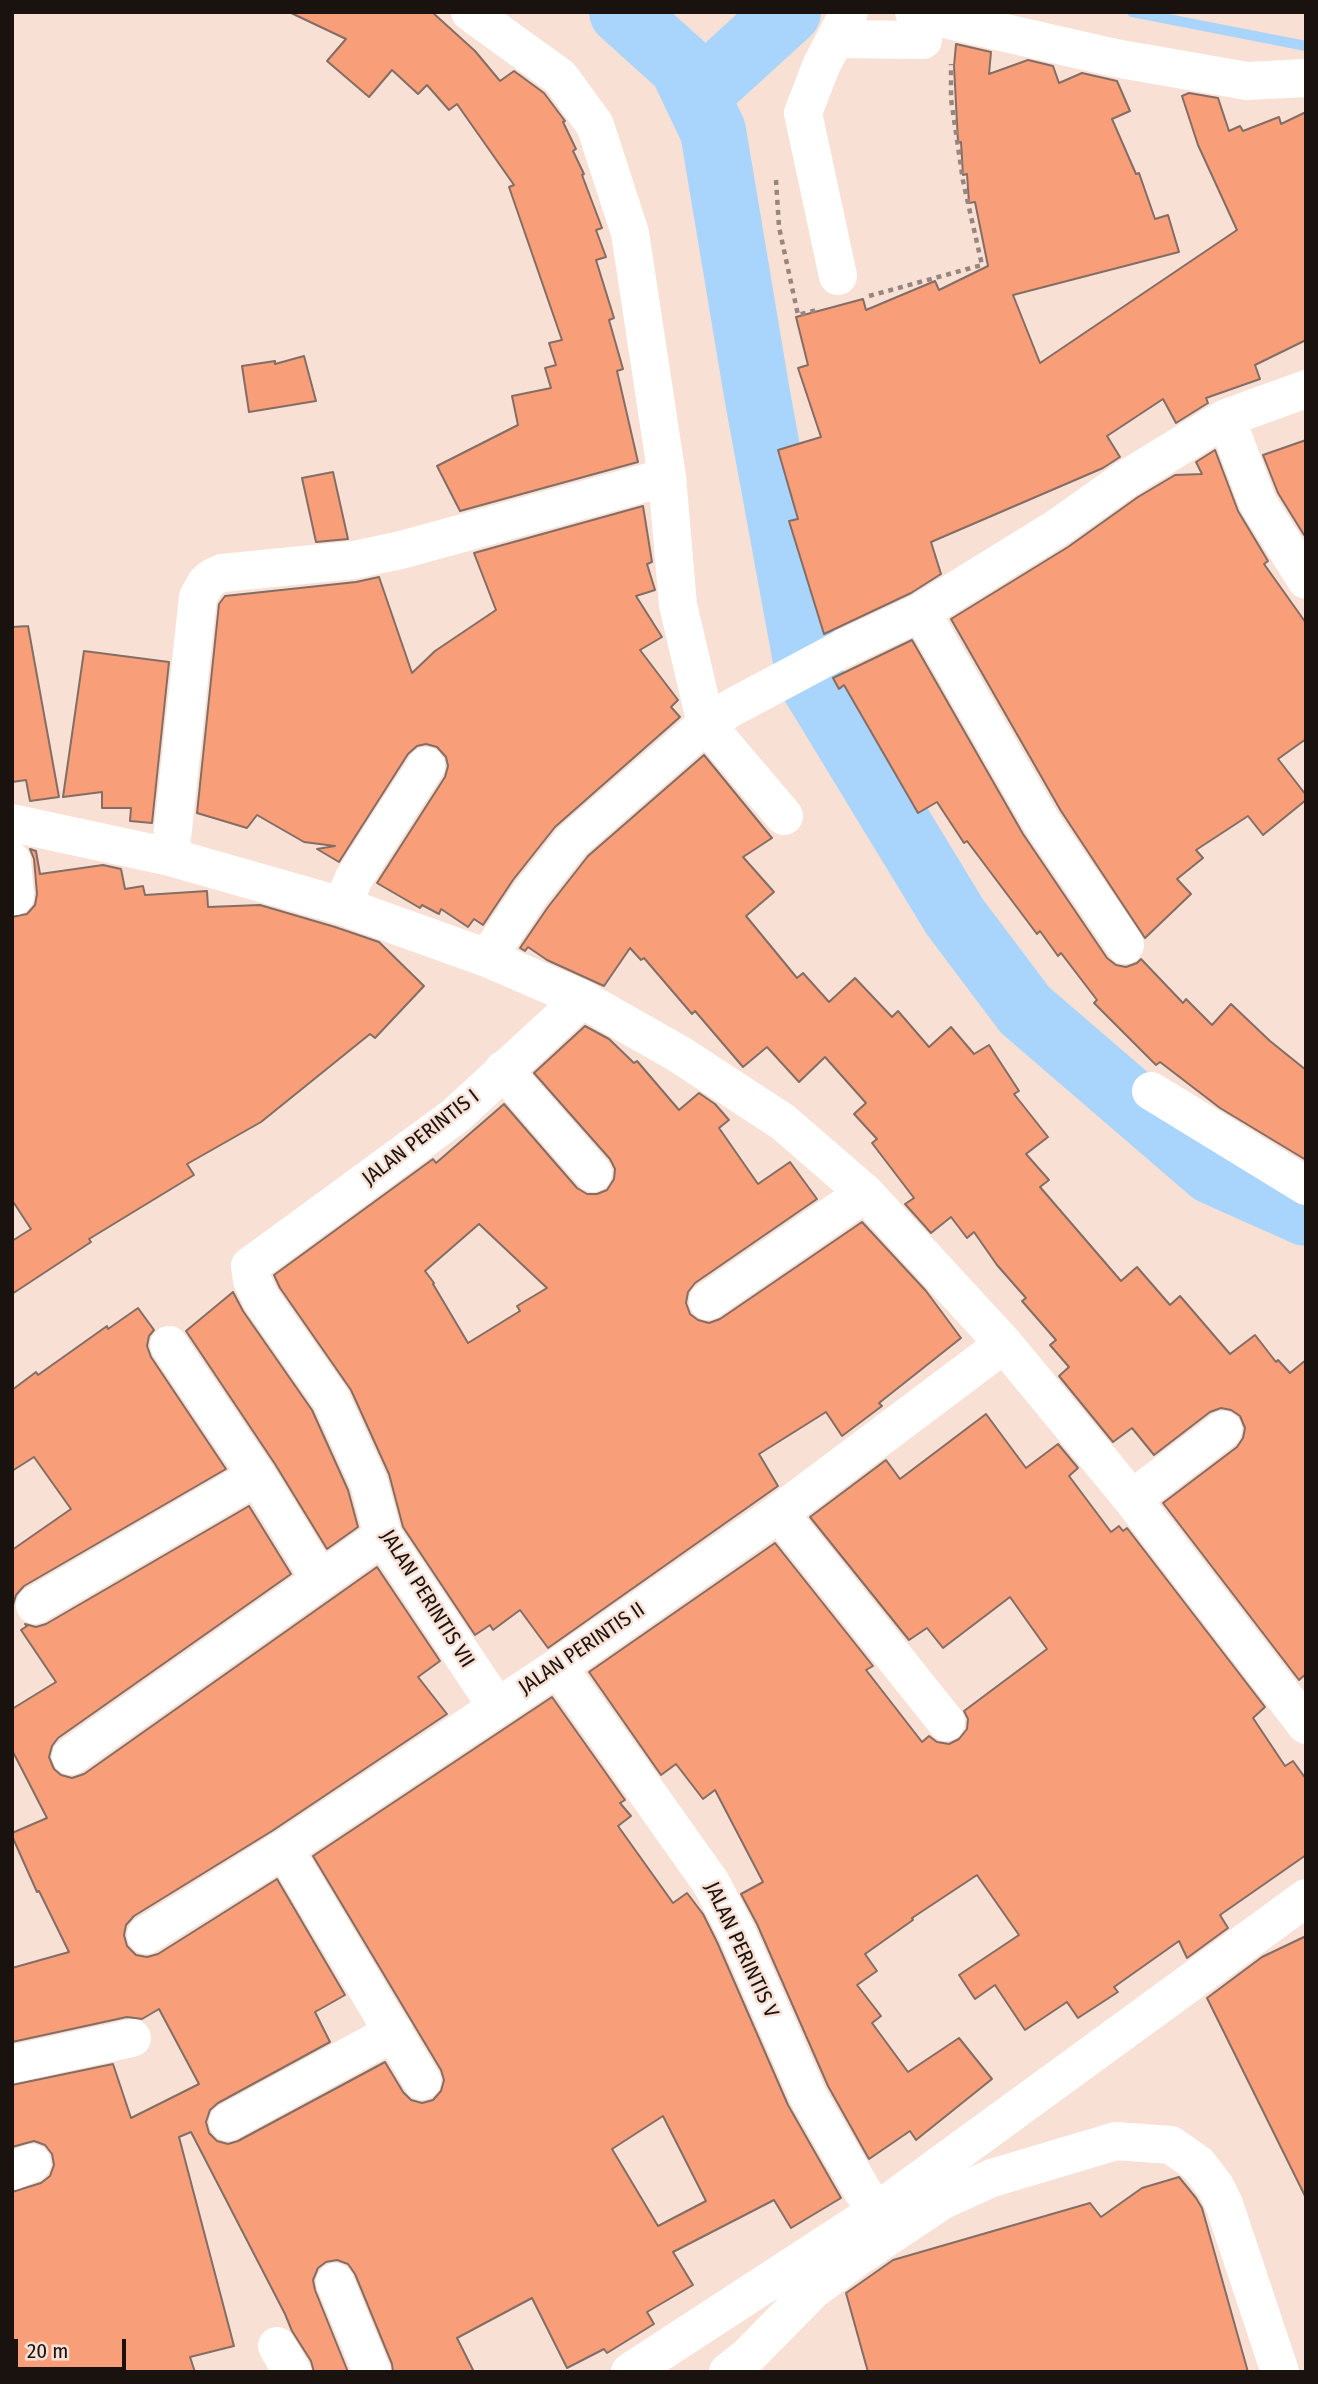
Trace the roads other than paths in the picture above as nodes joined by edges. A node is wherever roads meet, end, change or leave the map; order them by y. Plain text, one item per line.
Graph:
1 (470, 12) edge
2 (843, 25) edge
3 (930, 25) edge
4 (1306, 78) edge
5 (842, 294) road end
6 (1306, 389) edge
7 (1226, 418) junction
8 (667, 477) junction
9 (1306, 580) edge
10 (921, 612) junction
11 (719, 716) junction
12 (426, 766) dead end
13 (784, 816) dead end
14 (12, 823) edge
15 (170, 857) junction
16 (342, 906) junction
17 (1125, 945) dead end
18 (487, 958) junction
19 (582, 999) junction
20 (503, 1070) junction
21 (1151, 1091) dead end
22 (593, 1172) dead end
23 (1306, 1186) edge
24 (865, 1193) junction
25 (250, 1266) joint
26 (708, 1301) dead end
27 (1004, 1344) junction
28 (169, 1345) dead end
29 (1223, 1430) dead end
30 (257, 1476) junction
31 (1132, 1499) junction
32 (779, 1513) junction
33 (383, 1536) junction
34 (320, 1579) junction
35 (35, 1605) dead end
36 (558, 1667) junction
37 (497, 1707) junction
38 (946, 1722) dead end
39 (1306, 1725) edge
40 (71, 1756) dead end
41 (284, 1849) junction
42 (1306, 1898) edge
43 (146, 1935) dead end
44 (394, 2032) junction
45 (132, 2038) dead end
46 (12, 2064) edge
47 (422, 2081) dead end
48 (228, 2122) dead end
49 (877, 2211) junction
50 (335, 2282) dead end
51 (372, 2372) edge
52 (630, 2372) edge
53 (728, 2372) edge
54 (1280, 2372) edge

1 - 8 street
2 - 3 street
2 - 5 street
3 - 4 street
6 - 7 street
7 - 9 street
7 - 10 street
8 - 11 street
8 - 15 street
10 - 11 street
10 - 17 street
11 - 13 street
11 - 18 street
12 - 16 street
14 - 15 street
15 - 16 street
16 - 18 street
18 - 19 street
19 - 20 street, JALAN PERINTIS I
19 - 24 street
20 - 22 street
20 - 25 street, JALAN PERINTIS I
21 - 23 street
24 - 26 street
24 - 27 street
25 - 33 street, JALAN PERINTIS VII
27 - 31 street
27 - 32 street, JALAN PERINTIS II
28 - 30 street
29 - 31 street
30 - 34 street
30 - 35 street
31 - 39 street
32 - 36 street, JALAN PERINTIS II
32 - 38 street
33 - 34 street
33 - 37 street, JALAN PERINTIS VII
34 - 40 street
36 - 37 street, JALAN PERINTIS II
36 - 49 street, JALAN PERINTIS V
37 - 41 street, JALAN PERINTIS II
41 - 43 street, JALAN PERINTIS II
41 - 44 street
42 - 49 street
44 - 47 street
44 - 48 street
45 - 46 street
49 - 52 street
50 - 51 street
53 - 54 street

